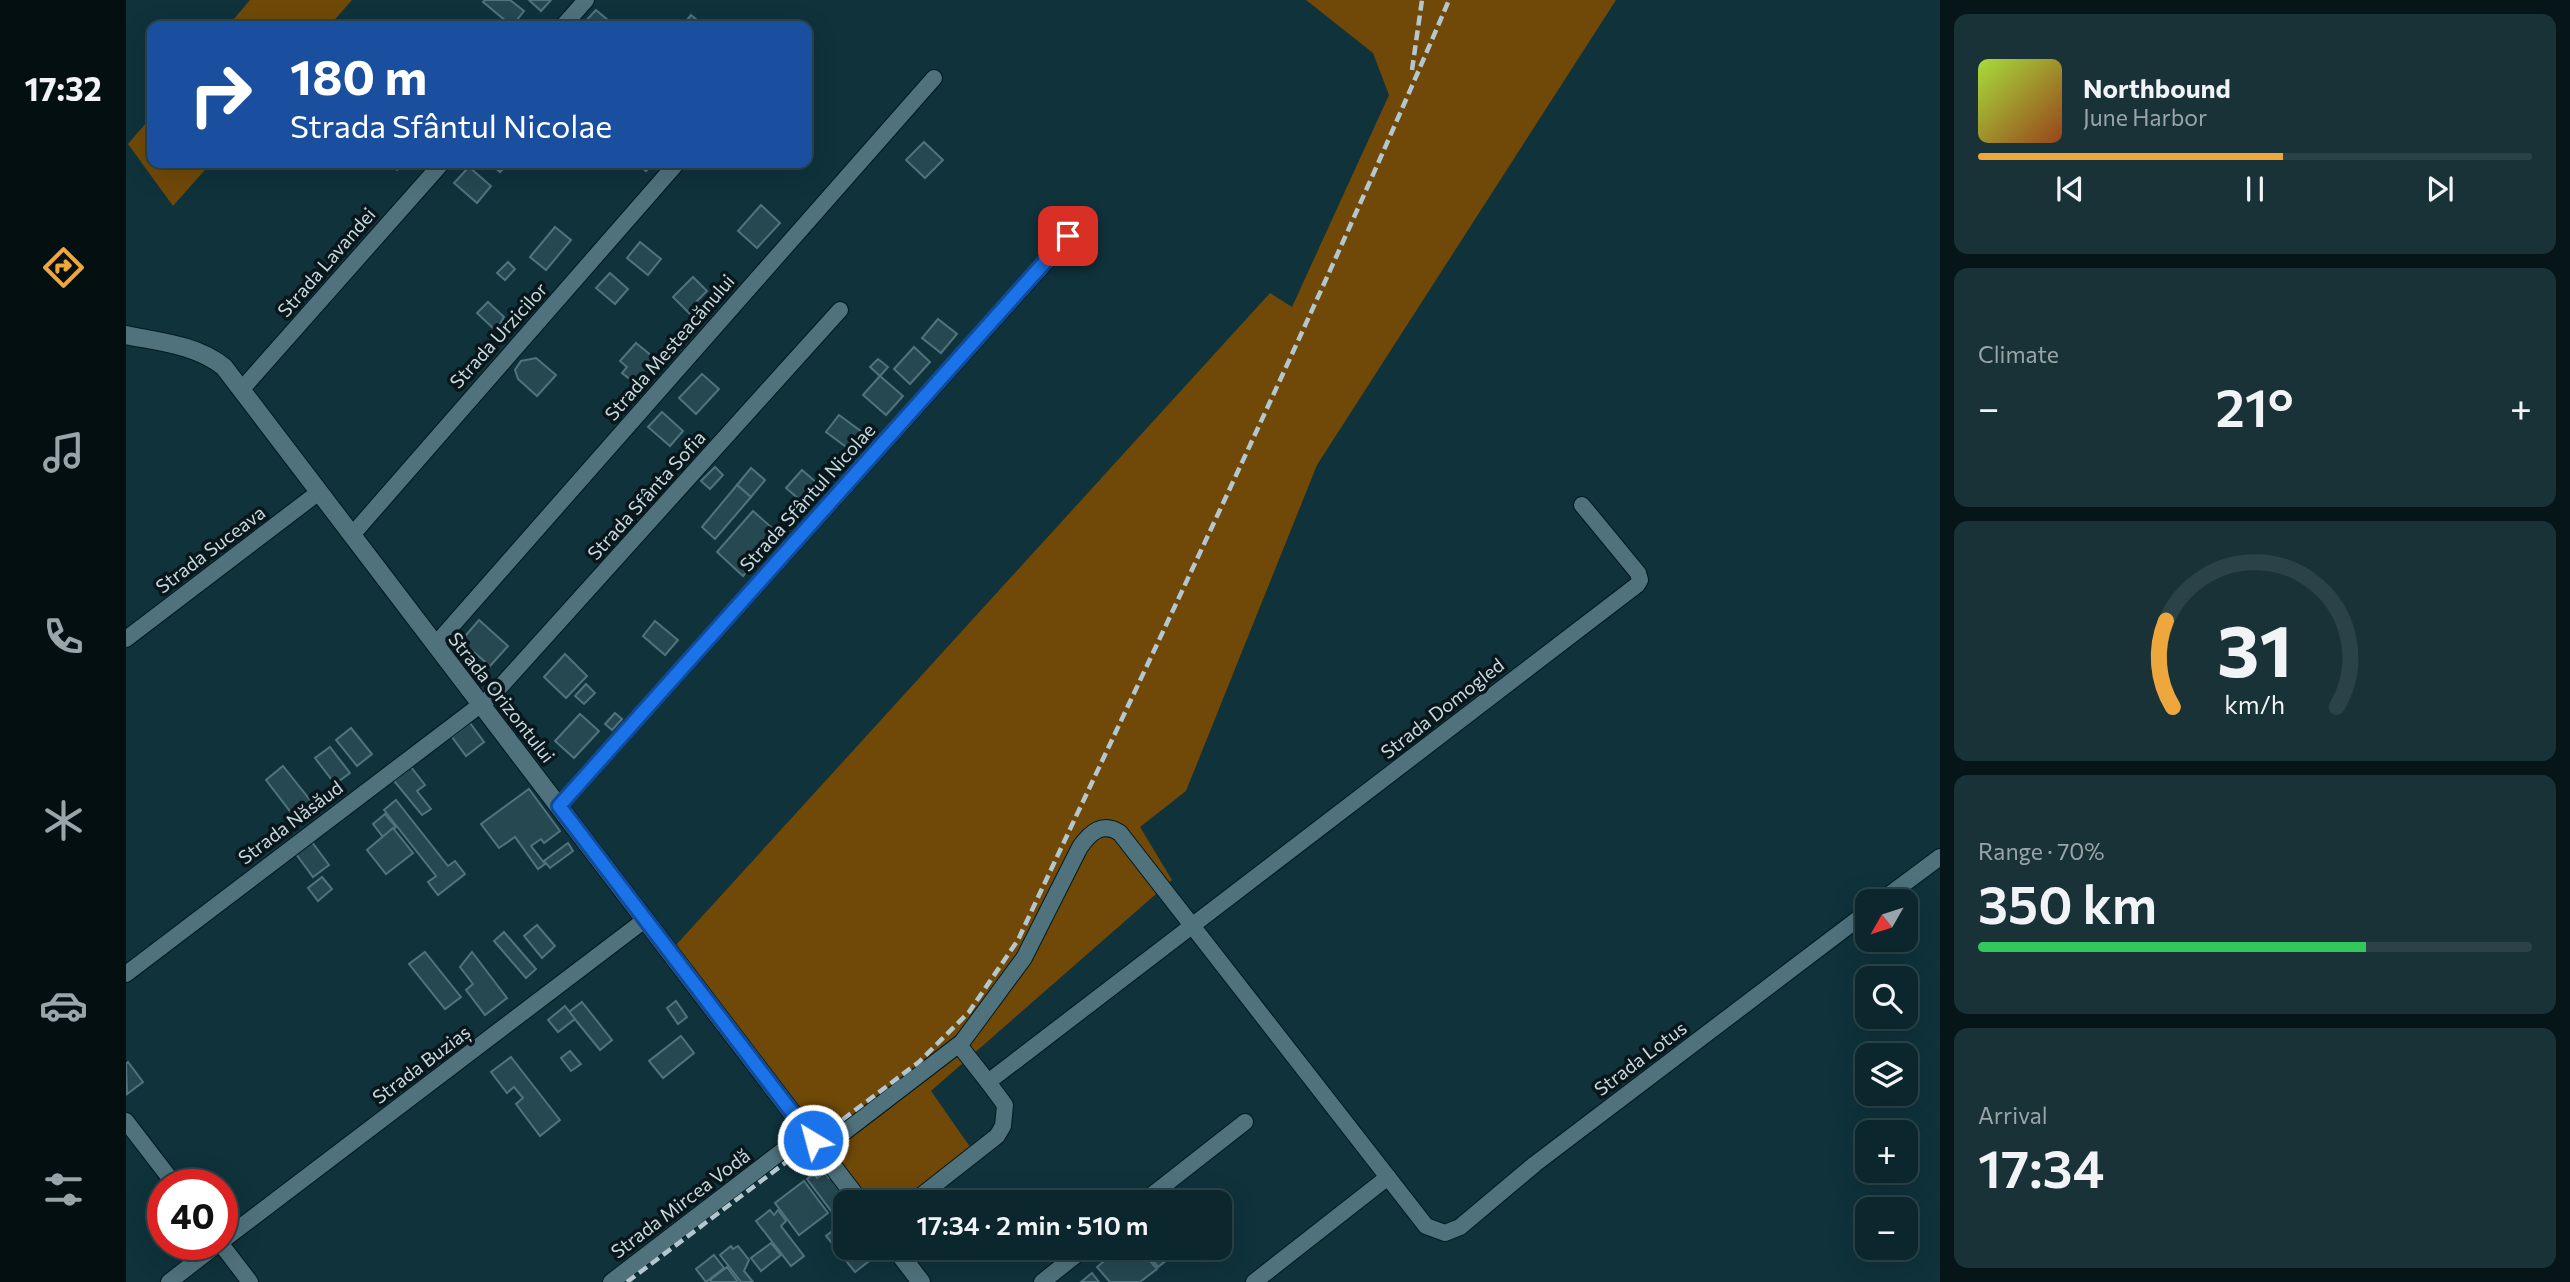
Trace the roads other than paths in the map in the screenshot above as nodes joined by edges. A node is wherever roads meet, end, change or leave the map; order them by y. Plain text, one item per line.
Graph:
1 (586, 0) edge
2 (567, 21) edge
3 (934, 78) dead end
4 (438, 168) edge
5 (673, 168) edge
6 (1087, 216) dead end
7 (841, 310) dead end
8 (126, 334) edge
9 (242, 389) junction
10 (319, 492) junction
11 (1583, 505) dead end
12 (352, 535) junction
13 (126, 639) edge
14 (435, 645) junction
15 (479, 703) junction
16 (559, 806) junction
17 (1940, 857) edge
18 (1897, 889) edge
19 (646, 919) junction
20 (1855, 921) edge
21 (1192, 925) junction
22 (126, 974) edge
23 (958, 1045) junction
24 (988, 1083) junction
25 (126, 1121) edge
26 (1245, 1122) dead end
27 (807, 1132) junction
28 (821, 1150) junction
29 (163, 1169) edge
30 (1388, 1177) junction
31 (851, 1190) edge
32 (929, 1190) edge
33 (1158, 1190) edge
34 (238, 1229) edge
35 (198, 1260) edge
36 (233, 1260) edge
37 (904, 1260) edge
38 (1070, 1260) edge
39 (169, 1282) edge
40 (250, 1282) edge
41 (611, 1282) edge
42 (921, 1282) edge
43 (1042, 1282) edge
44 (1254, 1282) edge

1 - 2 street
3 - 14 street, Strada Mesteacănului
4 - 9 street, Strada Lavandei
5 - 12 street, Strada Urzicilor
6 - 16 street, Strada Sfântul Nicolae
7 - 15 street, Strada Sfânta Sofia
8 - 9 street, Strada Orizontului
9 - 10 street, Strada Orizontului
10 - 12 street, Strada Orizontului
10 - 13 street, Strada Suceava
11 - 21 street, Strada Domogled
12 - 14 street, Strada Orizontului
14 - 15 street, Strada Orizontului
15 - 16 street, Strada Orizontului
15 - 22 street, Strada Năsăud
16 - 19 street, Strada Orizontului
17 - 18 street
19 - 27 street, Strada Orizontului
19 - 34 street, Strada Buziaș
20 - 30 street, Strada Lotus
21 - 23 street
21 - 24 street, Strada Domogled
21 - 30 street
23 - 24 street
23 - 28 street
24 - 32 street
25 - 29 street
26 - 33 street
27 - 28 street, Strada Orizontului
27 - 41 street, Strada Mircea Vodă
28 - 31 street, Strada Orizontului
30 - 44 street
35 - 39 street, Strada Buziaș
36 - 40 street
37 - 42 street
38 - 43 street

